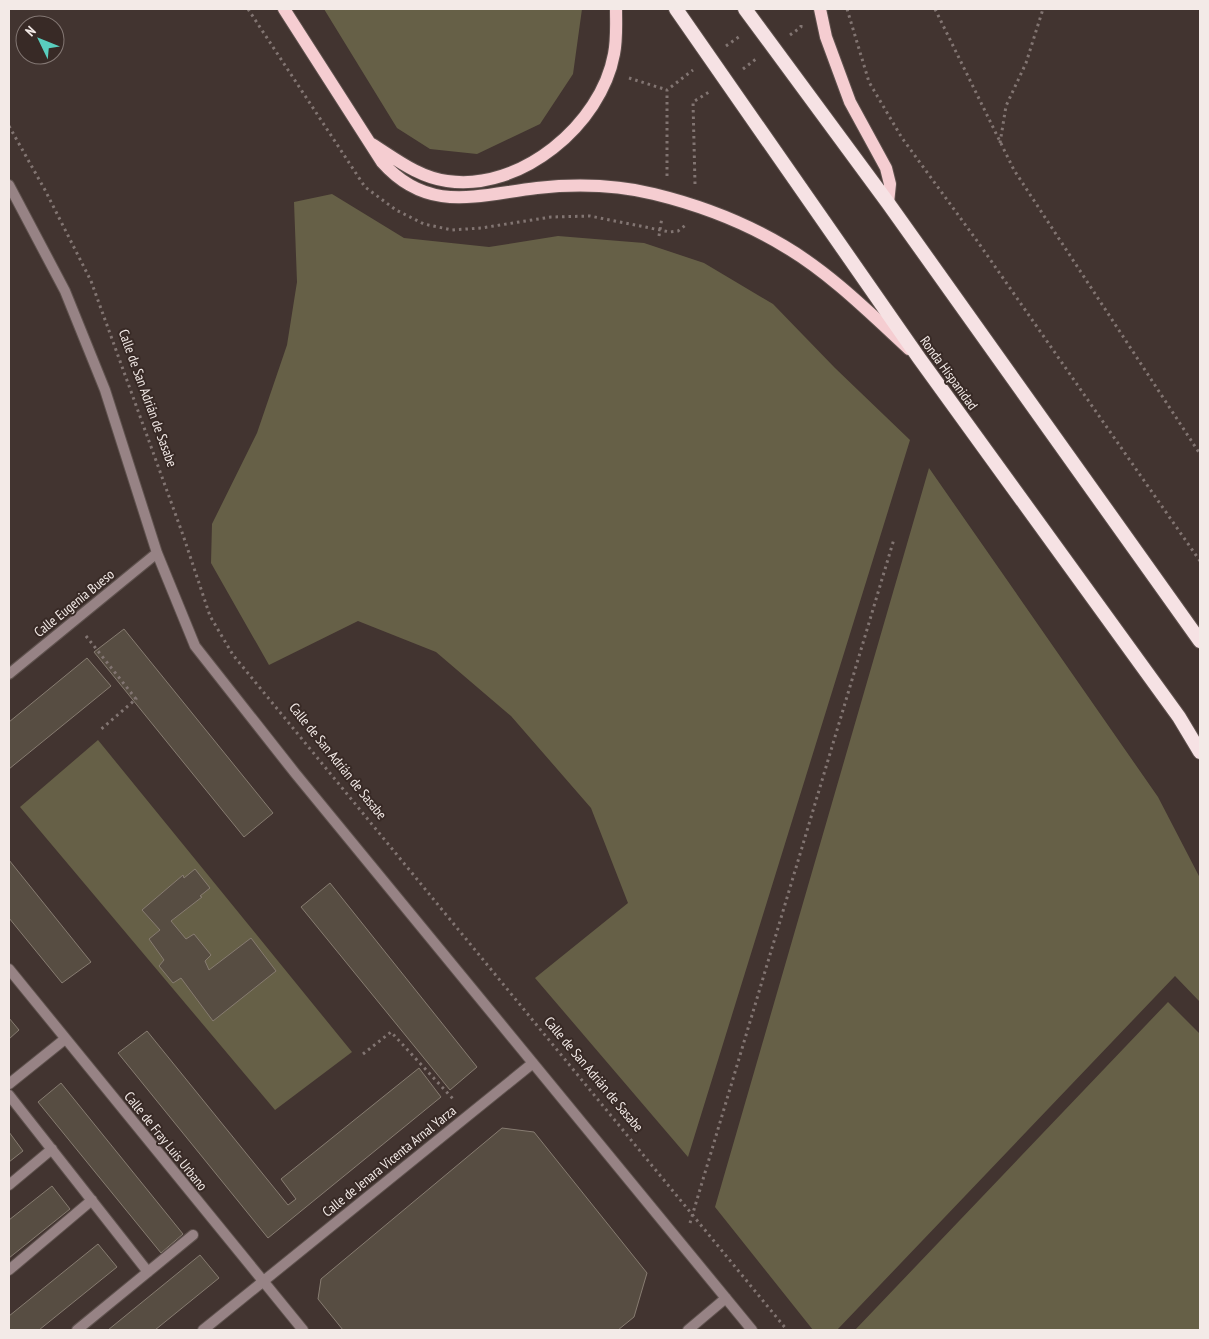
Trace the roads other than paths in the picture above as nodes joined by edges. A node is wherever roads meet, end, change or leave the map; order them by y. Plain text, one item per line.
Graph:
1 (284, 9) edge
2 (616, 9) edge
3 (676, 9) edge
4 (746, 9) edge
5 (820, 9) edge
6 (370, 143) junction
7 (9, 185) edge
8 (888, 203) junction
9 (918, 358) junction
10 (157, 553) junction
11 (1200, 640) edge
12 (9, 674) edge
13 (1200, 752) edge
14 (9, 969) edge
15 (65, 1039) junction
16 (534, 1062) junction
17 (9, 1084) edge
18 (9, 1095) edge
19 (52, 1149) junction
20 (9, 1185) edge
21 (92, 1200) junction
22 (193, 1235) dead end
23 (9, 1270) edge
24 (148, 1272) junction
25 (263, 1282) junction
26 (726, 1298) junction
27 (76, 1330) edge
28 (203, 1330) edge
29 (303, 1330) edge
30 (688, 1330) edge
31 (752, 1330) edge

1 - 6 main road
2 - 6 main road
3 - 9 highway, Ronda Hispanidad
4 - 8 highway
5 - 8 main road
6 - 9 main road
7 - 10 street
8 - 11 highway
9 - 13 highway, Ronda Hispanidad
10 - 12 street, Calle Eugenia Bueso
10 - 16 street
14 - 15 street, Calle de Fray Luis Urbano
15 - 17 street
15 - 25 street, Calle de Fray Luis Urbano
16 - 25 street, Calle de Jenara Vicenta Arnal Yarza
16 - 26 street
18 - 19 street
19 - 20 street
19 - 21 street
21 - 23 street
21 - 24 street
22 - 24 street
24 - 27 street
25 - 28 street, Calle de Jenara Vicenta Arnal Yarza
25 - 29 street, Calle de Fray Luis Urbano
26 - 30 street
26 - 31 street

